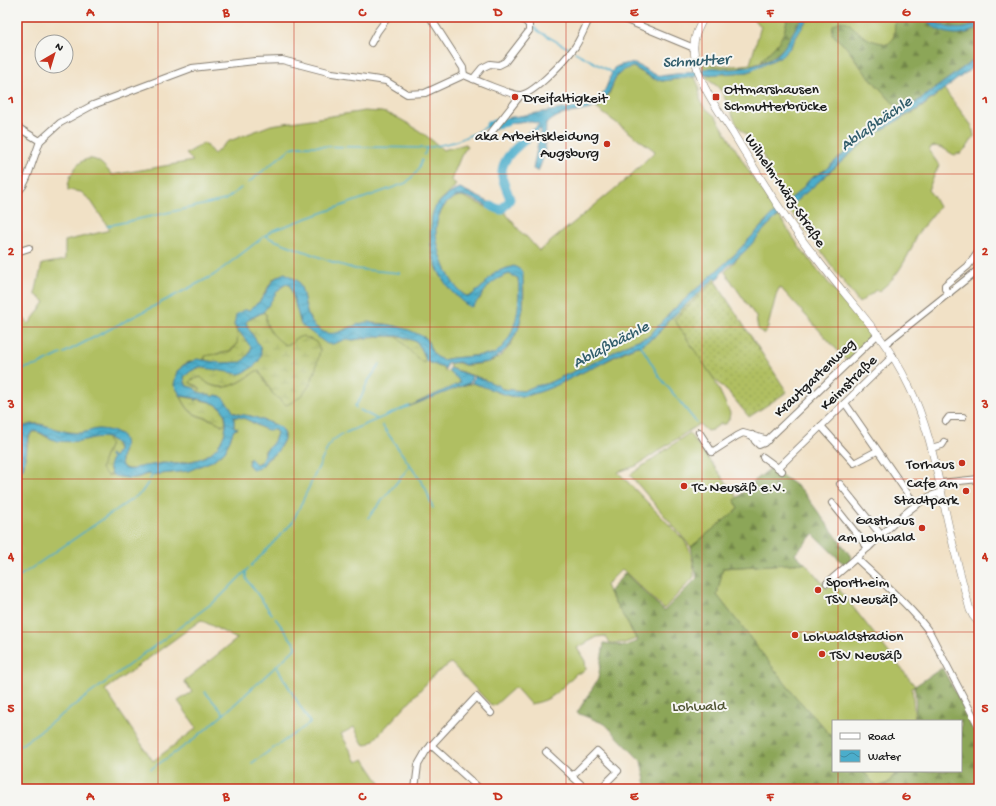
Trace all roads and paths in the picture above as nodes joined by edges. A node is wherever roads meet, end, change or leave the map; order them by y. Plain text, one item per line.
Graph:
1 (388, 17) edge
2 (430, 17) edge
3 (521, 17) edge
4 (590, 17) edge
5 (619, 17) edge
6 (704, 17) edge
7 (371, 43) dead end
8 (694, 48) junction
9 (464, 74) junction
10 (473, 78) junction
11 (520, 96) junction
12 (17, 127) edge
13 (490, 134) dead end
14 (40, 141) junction
15 (17, 193) edge
16 (28, 248) dead end
17 (979, 251) edge
18 (17, 252) edge
19 (979, 269) edge
20 (949, 294) junction
21 (878, 334) junction
22 (885, 344) junction
23 (893, 356) junction
24 (845, 403) junction
25 (963, 417) dead end
26 (946, 421) dead end
27 (821, 426) junction
28 (699, 432) dead end
29 (944, 442) dead end
30 (931, 448) junction
31 (877, 450) junction
32 (763, 457) dead end
33 (979, 479) edge
34 (940, 483) junction
35 (840, 484) dead end
36 (941, 492) junction
37 (832, 503) dead end
38 (917, 505) junction
39 (881, 535) junction
40 (868, 548) junction
41 (856, 558) junction
42 (827, 583) dead end
43 (979, 623) edge
44 (491, 712) dead end
45 (979, 727) edge
46 (431, 745) junction
47 (546, 752) dead end
48 (572, 776) junction
49 (415, 789) edge
50 (480, 789) edge
51 (586, 789) edge
52 (600, 789) edge

1 - 7 street
2 - 9 street
3 - 10 street
4 - 11 street
5 - 8 street
6 - 8 street
8 - 21 street, Wilhelm-März-Straße
9 - 10 street
9 - 14 street
10 - 11 street
11 - 13 street
12 - 14 street
14 - 15 street
16 - 18 street
17 - 20 street
19 - 20 street
20 - 22 street
21 - 22 street, Wilhelm-März-Straße
21 - 28 street, Krautgartenweg
22 - 23 street, Wilhelm-März-Straße
23 - 24 street, Keimstraße
23 - 30 street, Wilhelm-März-Straße
24 - 27 street, Keimstraße
24 - 31 street
25 - 26 street
27 - 31 street, Keimstraße
27 - 32 street, Keimstraße
29 - 30 street
30 - 34 street, Wilhelm-März-Straße
31 - 38 street
33 - 34 street
34 - 36 street, Wilhelm-März-Straße
35 - 39 street
36 - 38 street
36 - 43 street, Wilhelm-März-Straße
37 - 40 street
38 - 39 street
39 - 40 street
40 - 41 street
41 - 42 street
41 - 45 street
44 - 46 street
46 - 49 street
46 - 50 street
47 - 48 street
48 - 51 street
48 - 52 street

